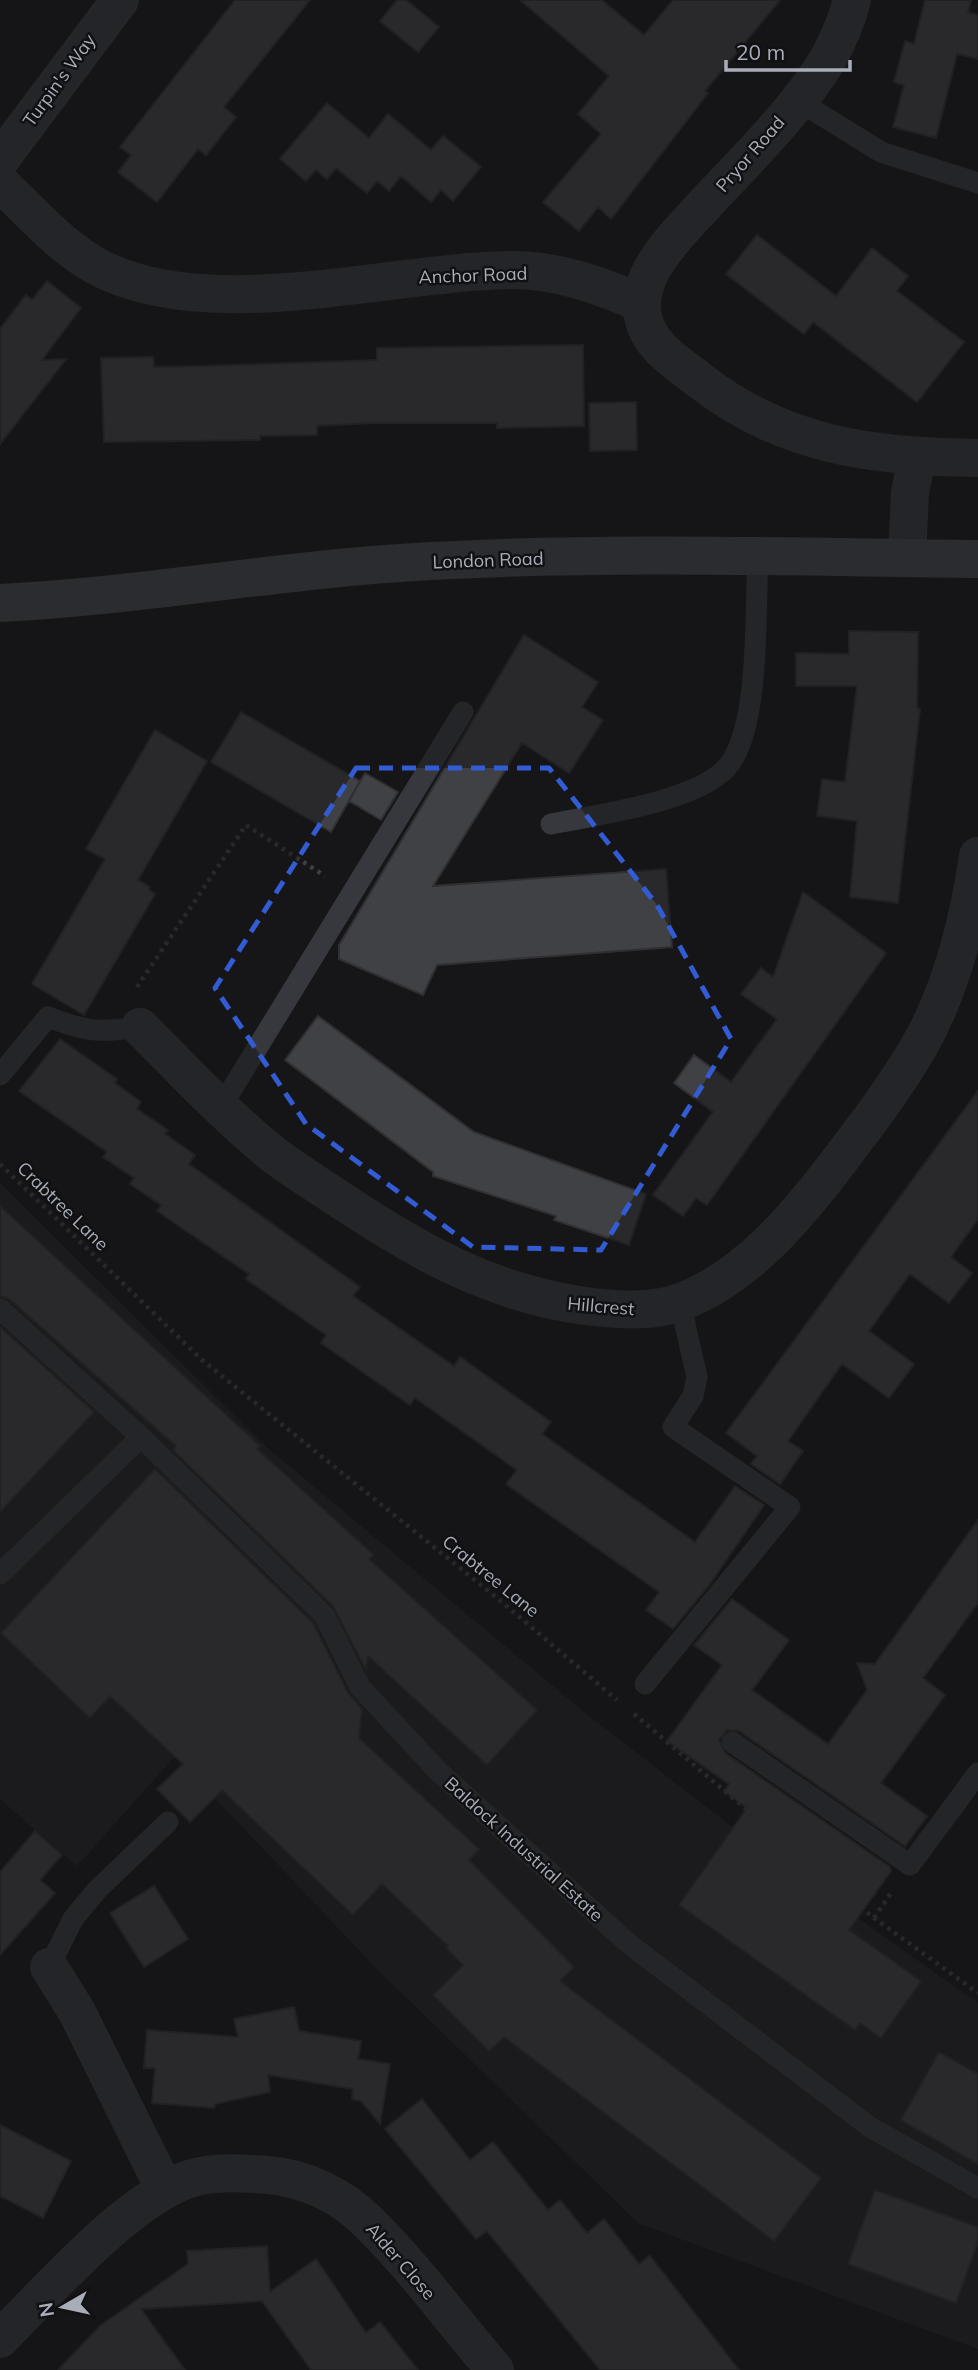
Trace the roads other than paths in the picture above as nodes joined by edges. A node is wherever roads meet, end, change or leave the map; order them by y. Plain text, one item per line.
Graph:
1 (120, 0) edge
2 (852, 0) edge
3 (797, 100) junction
4 (0, 160) edge
5 (0, 183) edge
6 (978, 183) edge
7 (641, 303) junction
8 (917, 457) junction
9 (978, 458) edge
10 (758, 556) junction
11 (906, 558) junction
12 (978, 559) edge
13 (0, 603) edge
14 (463, 712) dead end
15 (551, 824) dead end
16 (978, 856) edge
17 (140, 1027) joint
18 (0, 1075) edge
19 (220, 1107) junction
20 (680, 1302) junction
21 (0, 1309) edge
22 (141, 1437) junction
23 (0, 1574) edge
24 (645, 1684) dead end
25 (732, 1742) dead end
26 (978, 1773) edge
27 (168, 1822) dead end
28 (49, 1967) joint
29 (978, 2188) edge
30 (165, 2190) junction
31 (0, 2339) edge
32 (495, 2370) edge

1 - 4 street, Turpin's Way
2 - 3 street, Pryor Road
3 - 6 lane
3 - 7 street, Pryor Road
5 - 7 street, Anchor Road
7 - 8 street
8 - 9 street
8 - 11 street
10 - 11 main road, London Road
10 - 13 main road, London Road
10 - 15 lane
11 - 12 main road, London Road
14 - 19 lane
16 - 20 street, Hillcrest
17 - 18 lane
17 - 19 street, Hillcrest
19 - 20 street, Hillcrest
20 - 24 lane
21 - 22 lane, Baldock Industrial Estate
22 - 23 lane
22 - 29 lane, Baldock Industrial Estate
25 - 26 lane
27 - 28 lane
28 - 30 street
30 - 31 street, Alder Close
30 - 32 street, Alder Close

